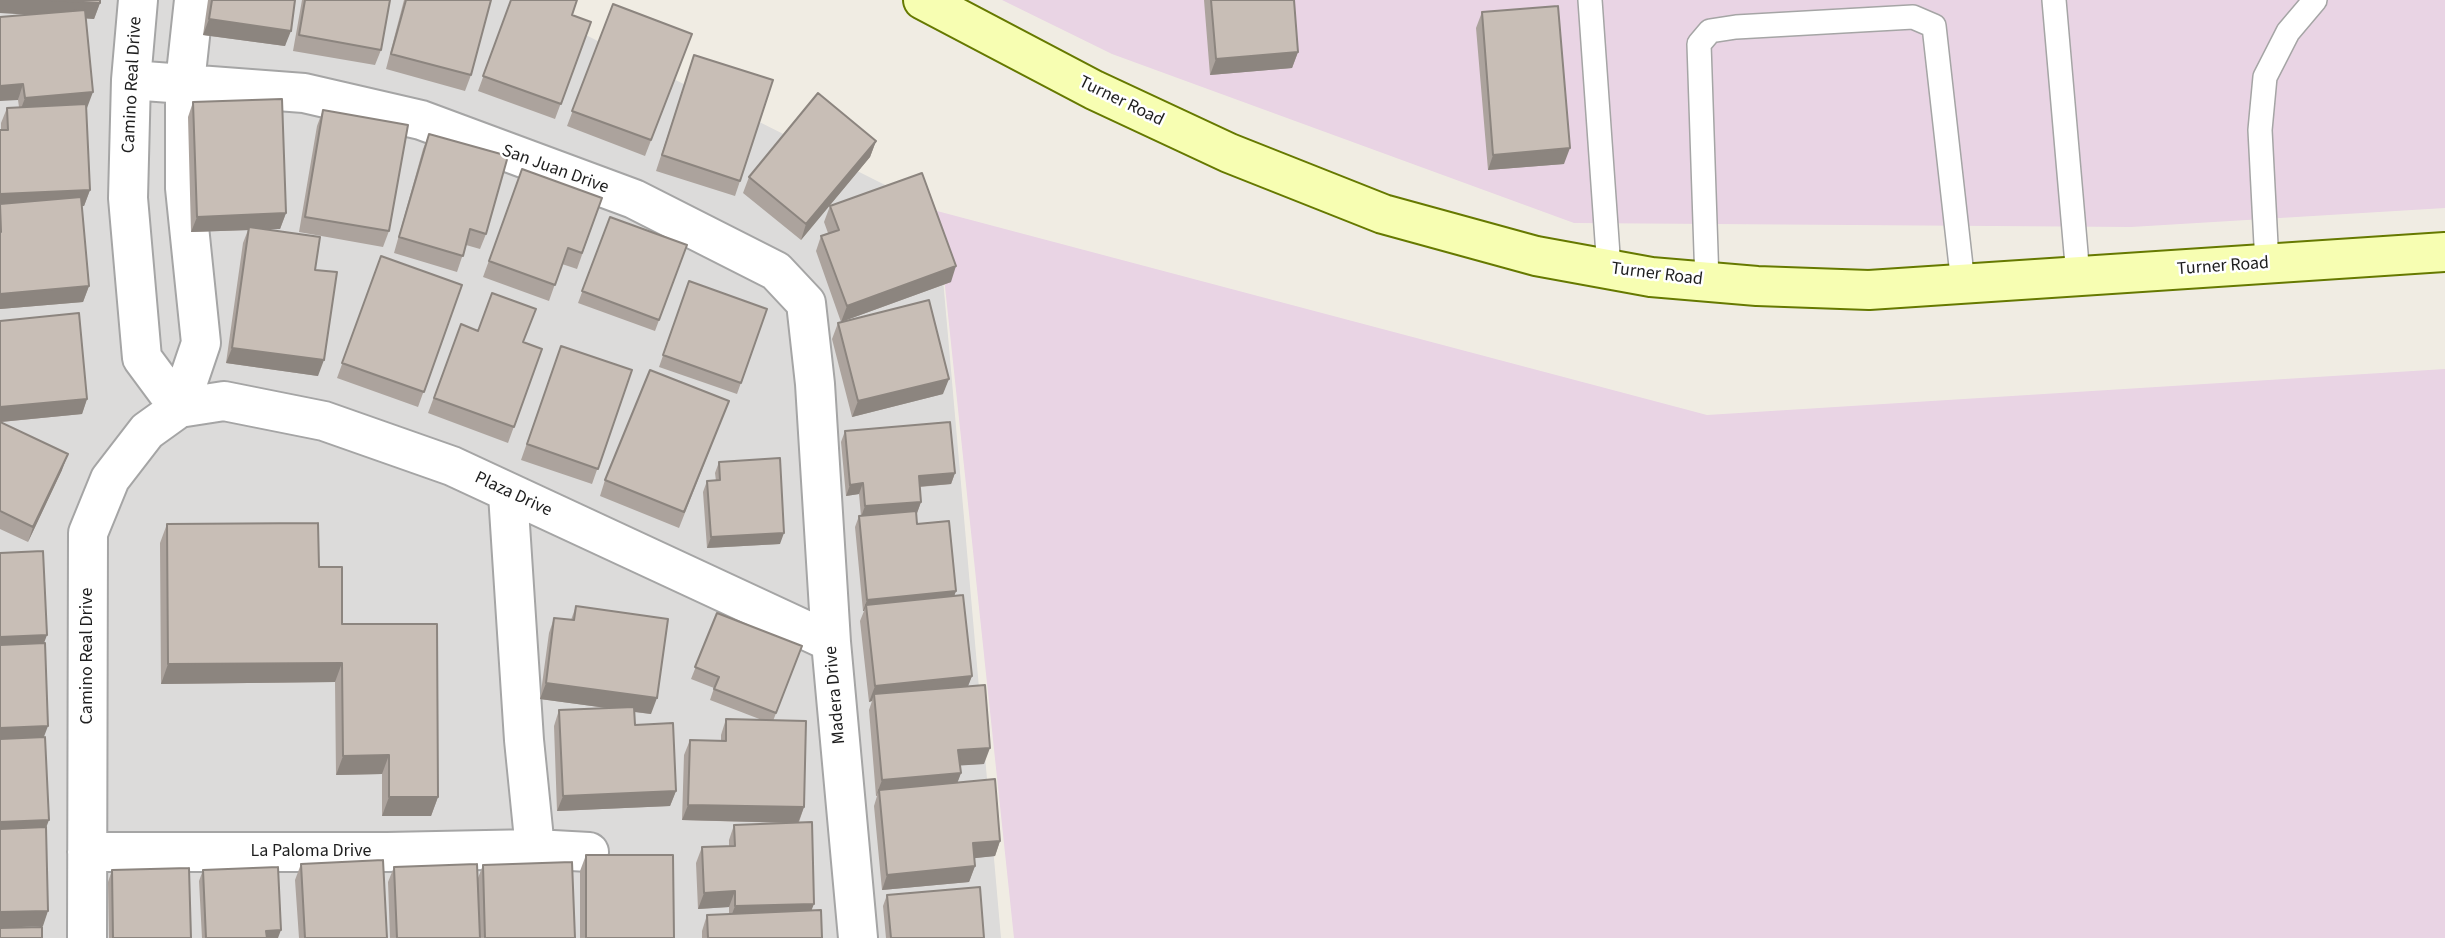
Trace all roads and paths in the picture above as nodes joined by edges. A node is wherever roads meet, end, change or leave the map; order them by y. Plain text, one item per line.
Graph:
1 (138, 0) edge
2 (194, 0) edge
3 (923, 0) edge
4 (1590, 0) edge
5 (2054, 0) edge
6 (2315, 0) edge
7 (131, 80) junction
8 (185, 83) junction
9 (2445, 252) edge
10 (2267, 264) junction
11 (1609, 269) junction
12 (2078, 276) junction
13 (1707, 282) junction
14 (1963, 284) junction
15 (179, 408) junction
16 (819, 452) joint
17 (508, 494) junction
18 (831, 642) junction
19 (535, 849) junction
20 (87, 852) junction
21 (589, 852) edge
22 (86, 938) edge
23 (858, 938) edge

1 - 7 street, Camino Real Drive
2 - 8 street
3 - 11 main road, Turner Road
4 - 11 lane
5 - 12 lane
6 - 10 lane
7 - 8 street, San Juan Drive
7 - 15 street, Camino Real Drive
8 - 15 street
8 - 16 street, San Juan Drive
9 - 10 main road, Turner Road
10 - 12 main road, Turner Road
11 - 13 main road, Turner Road
12 - 14 main road, Turner Road
13 - 14 main road, Turner Road
13 - 14 lane
15 - 17 street, Plaza Drive
15 - 20 street, Camino Real Drive
16 - 18 street, Madera Drive
17 - 18 street, Plaza Drive
17 - 19 street
18 - 23 street, Madera Drive
19 - 20 street, La Paloma Drive
19 - 21 street, La Paloma Drive
20 - 22 street, Camino Real Drive

